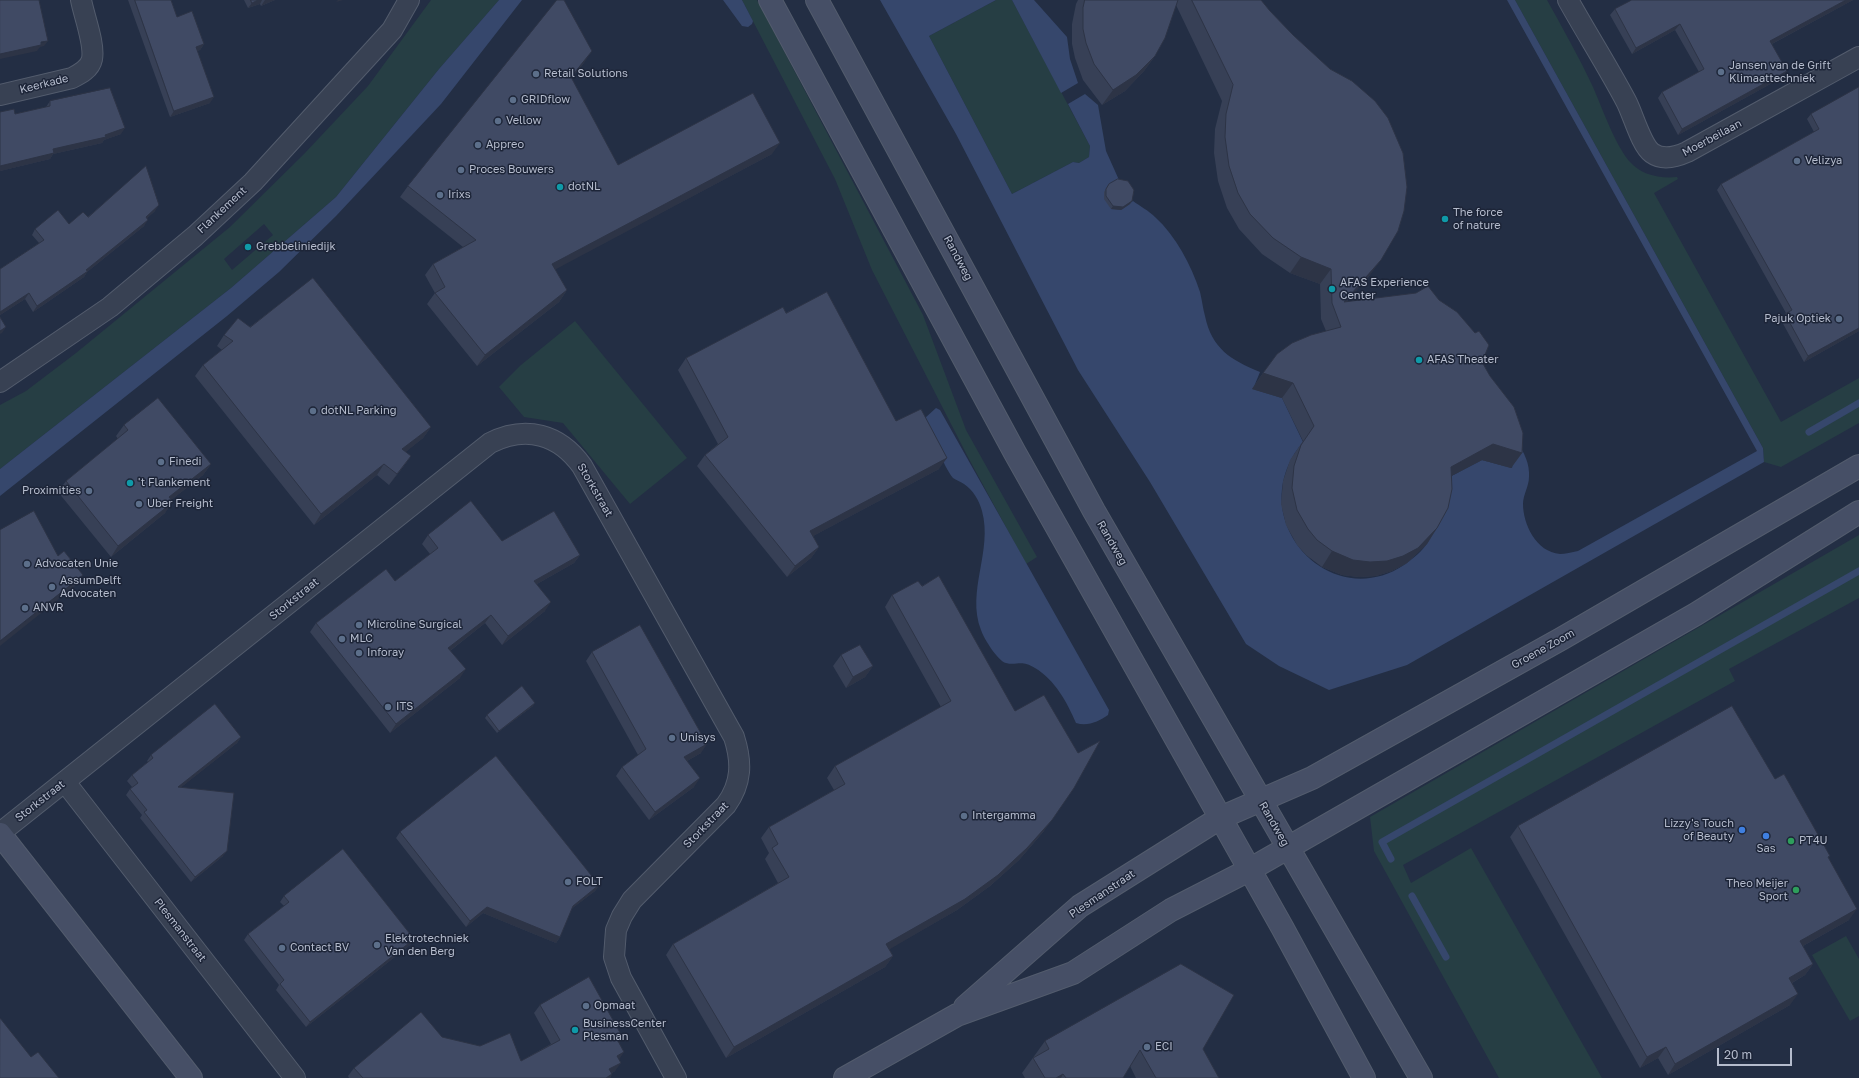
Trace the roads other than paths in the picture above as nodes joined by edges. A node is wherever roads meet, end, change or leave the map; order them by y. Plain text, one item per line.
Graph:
1 (81, 0) edge
2 (409, 0) edge
3 (770, 0) edge
4 (817, 0) edge
5 (1568, 0) edge
6 (1859, 57) edge
7 (0, 95) edge
8 (0, 382) edge
9 (1859, 466) edge
10 (1859, 512) edge
11 (65, 782) junction
12 (1260, 800) junction
13 (1220, 818) junction
14 (0, 834) edge
15 (1288, 848) junction
16 (1249, 870) junction
17 (957, 1015) junction
18 (191, 1078) edge
19 (296, 1078) edge
20 (676, 1078) edge
21 (845, 1078) edge
22 (1364, 1078) edge
23 (1421, 1078) edge

1 - 7 street, Keerkade
2 - 8 street, Flankement
3 - 13 main road
4 - 12 main road, Randweg
5 - 6 street, Moerbeilaan
9 - 12 main road, Groene Zoom
10 - 15 main road
11 - 14 street, Storkstraat
11 - 19 street, Plesmanstraat
11 - 20 street, Storkstraat
12 - 13 main road, Groene Zoom
12 - 15 main road, Randweg
13 - 16 main road
13 - 17 main road, Plesmanstraat
14 - 18 main road
15 - 16 main road
15 - 23 main road, Randweg
16 - 17 main road, Plesmanstraat
16 - 22 main road
17 - 21 main road, Plesmanstraat

